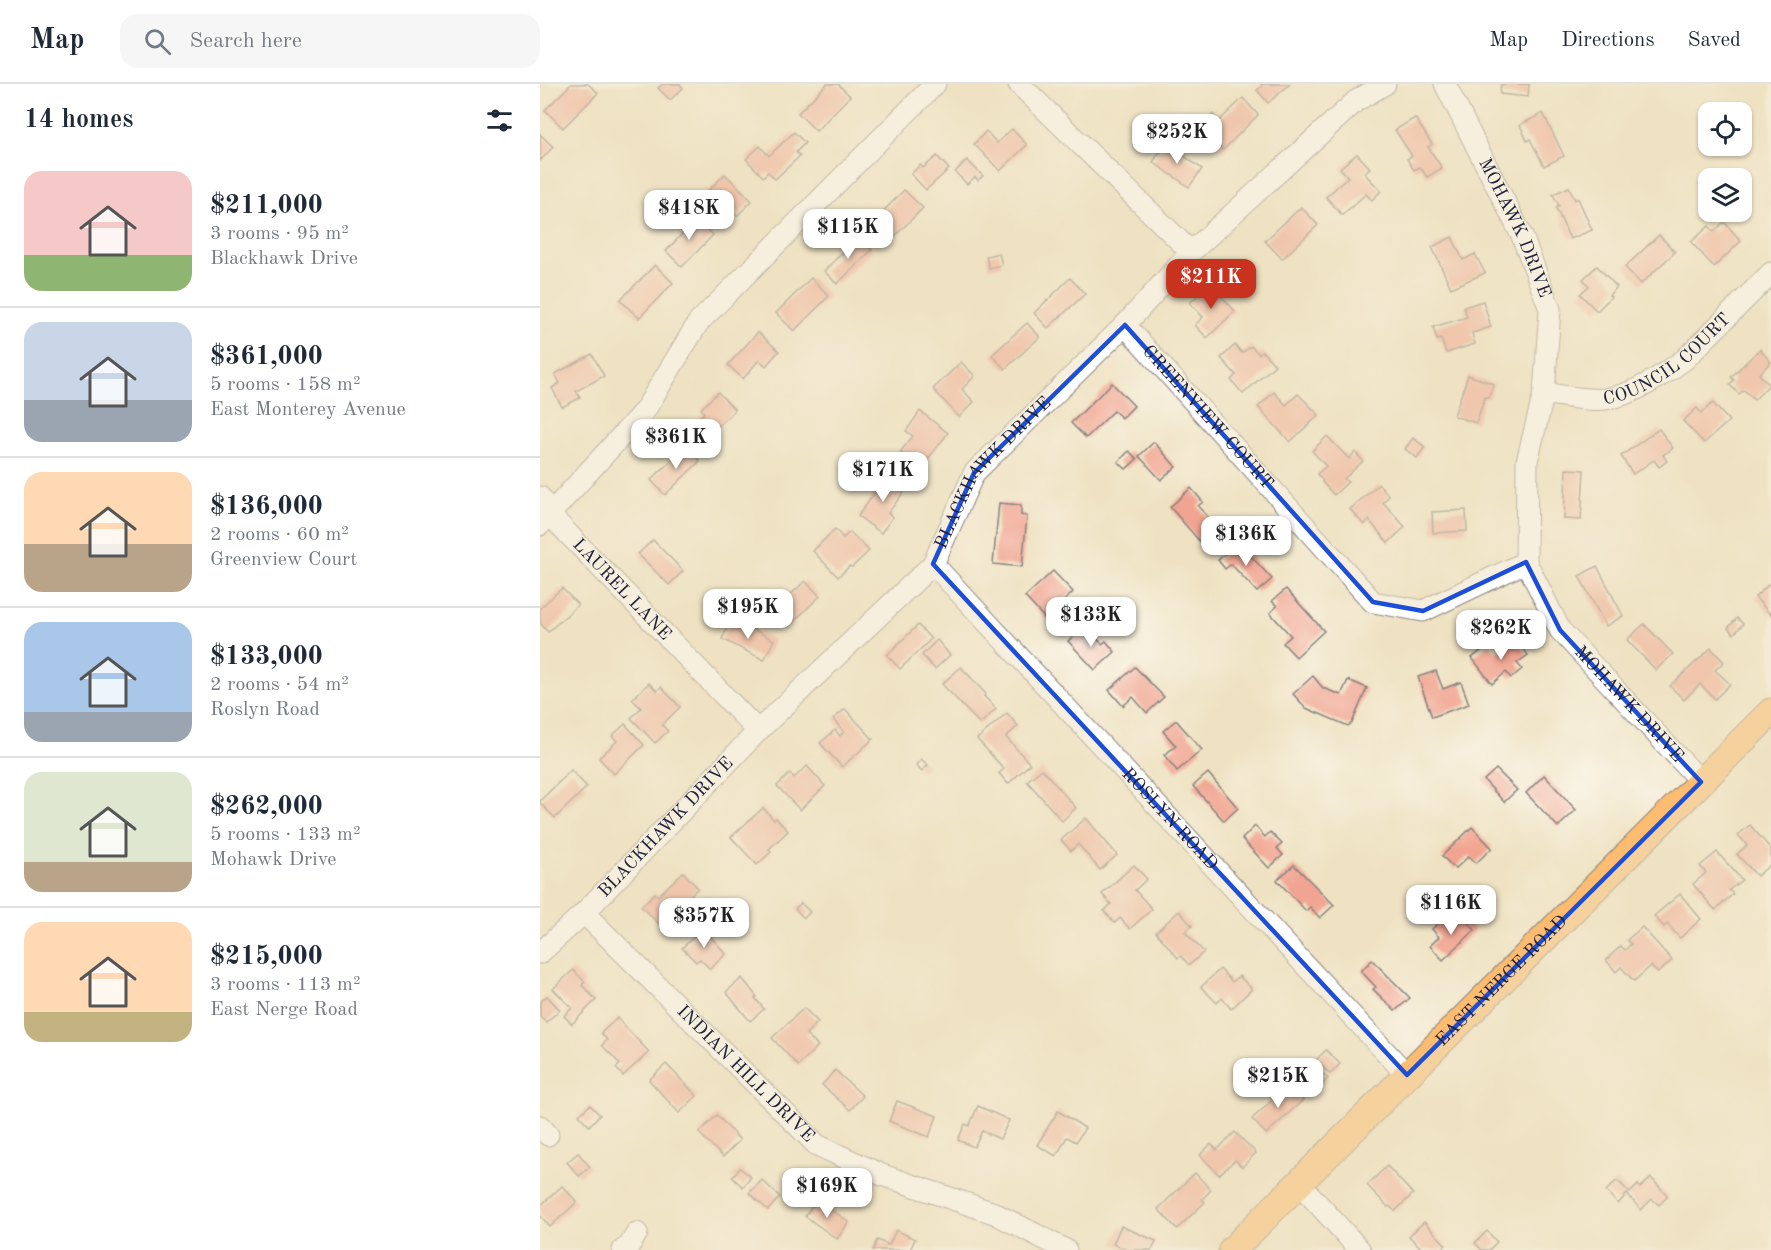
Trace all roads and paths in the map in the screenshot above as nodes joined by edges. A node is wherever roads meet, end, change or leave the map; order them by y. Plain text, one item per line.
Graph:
1 (935, 84) edge
2 (1019, 84) edge
3 (1385, 84) edge
4 (1445, 84) edge
5 (1191, 252) junction
6 (1771, 273) edge
7 (1125, 325) junction
8 (1544, 393) junction
9 (543, 512) edge
10 (1526, 562) junction
11 (933, 564) junction
12 (1771, 712) edge
13 (758, 731) junction
14 (1701, 782) junction
15 (584, 913) junction
16 (540, 953) edge
17 (1407, 1075) junction
18 (1299, 1183) junction
19 (638, 1233) dead end
20 (623, 1250) edge
21 (1066, 1250) edge
22 (1232, 1250) edge
23 (1360, 1250) edge

1 - 9 street
2 - 5 street
3 - 5 street, BLACKHAWK DRIVE
4 - 8 street, MOHAWK DRIVE
5 - 7 street, BLACKHAWK DRIVE
6 - 8 street, COUNCIL COURT
7 - 10 street, GREENVIEW COURT
7 - 11 street, BLACKHAWK DRIVE
8 - 10 street, MOHAWK DRIVE
9 - 13 street, LAUREL LANE
10 - 14 street, MOHAWK DRIVE
11 - 13 street, BLACKHAWK DRIVE
11 - 17 street, ROSLYN ROAD
12 - 14 main road, EAST NERGE ROAD
13 - 15 street, BLACKHAWK DRIVE
14 - 17 main road, EAST NERGE ROAD
15 - 16 street, BLACKHAWK DRIVE
15 - 21 street, INDIAN HILL DRIVE
17 - 18 main road, EAST NERGE ROAD
18 - 22 main road, EAST NERGE ROAD
18 - 23 street
19 - 20 street

